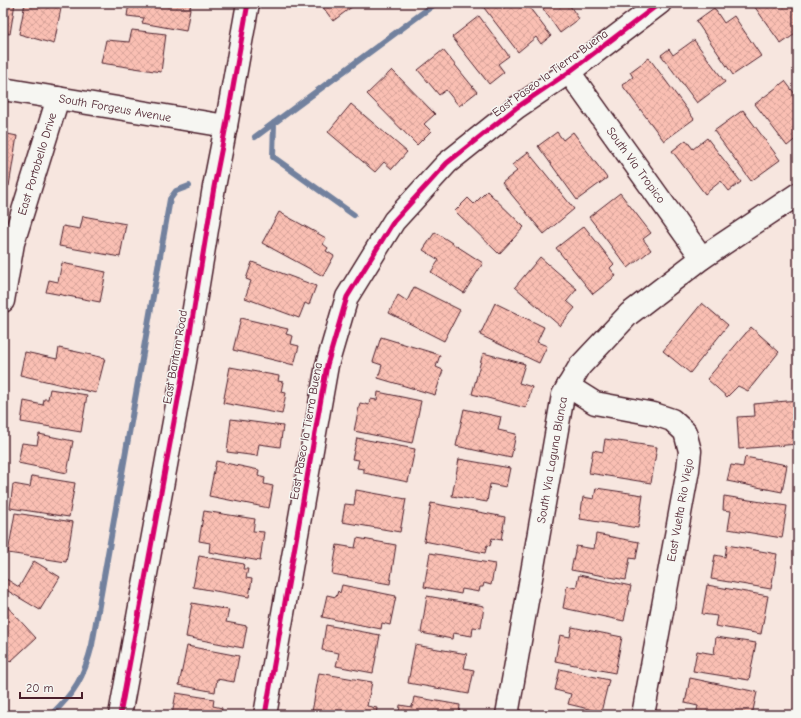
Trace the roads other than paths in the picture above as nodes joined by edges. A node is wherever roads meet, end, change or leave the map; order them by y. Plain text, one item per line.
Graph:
1 (248, 3) edge
2 (660, 3) edge
3 (569, 72) junction
4 (3, 89) edge
5 (58, 98) junction
6 (226, 126) junction
7 (798, 194) edge
8 (8, 242) edge
9 (702, 258) junction
10 (3, 301) edge
11 (568, 386) junction
12 (120, 715) edge
13 (266, 715) edge
14 (507, 715) edge
15 (643, 715) edge

1 - 6 street, East Bantam Road
2 - 3 street, East Paseo la Tierra Buena
3 - 9 street, South Via Tropico
3 - 13 street, East Paseo la Tierra Buena
4 - 5 street, South Forgeus Avenue
5 - 6 street, South Forgeus Avenue
5 - 8 street, East Portobello Drive
6 - 12 street, East Bantam Road
7 - 9 street, South Via Laguna Blanca
8 - 10 street, East Portobello Drive
9 - 11 street, South Via Laguna Blanca
11 - 14 street, South Via Laguna Blanca
11 - 15 street, East Vuelta Rio Viejo

